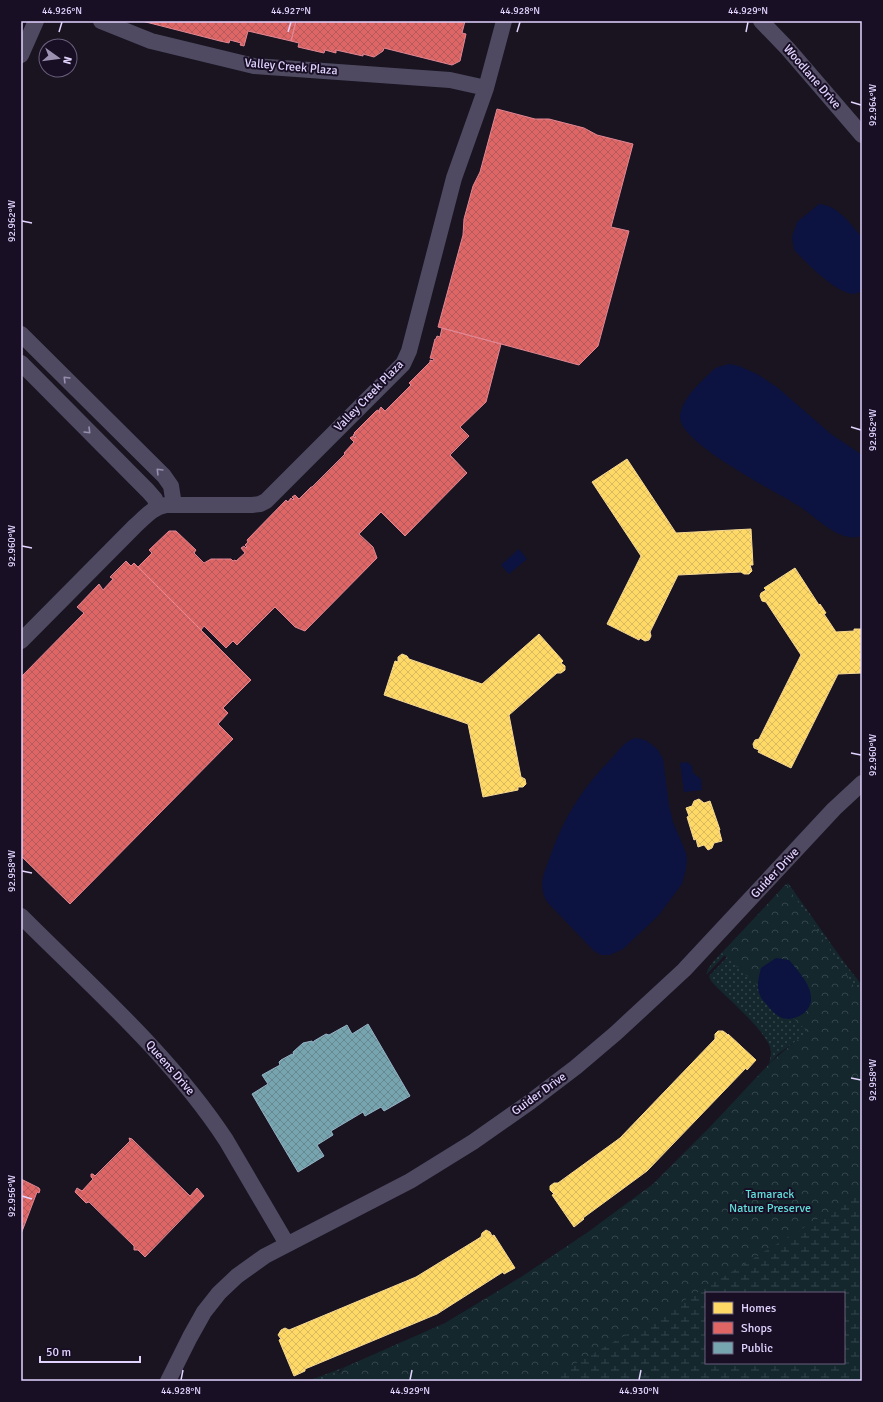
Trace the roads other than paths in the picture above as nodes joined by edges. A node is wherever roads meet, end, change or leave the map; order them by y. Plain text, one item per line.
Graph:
1 (36, 21) edge
2 (101, 21) edge
3 (504, 21) edge
4 (761, 21) edge
5 (21, 55) edge
6 (486, 88) junction
7 (862, 135) edge
8 (21, 334) edge
9 (21, 363) edge
10 (174, 505) junction
11 (157, 507) junction
12 (21, 642) edge
13 (862, 782) edge
14 (21, 916) edge
15 (287, 1244) junction
16 (182, 1354) junction
17 (168, 1381) edge
18 (180, 1381) edge

1 - 5 street
2 - 6 street, Valley Creek Plaza
3 - 6 street, Valley Creek Plaza
4 - 7 street, Woodlane Drive
6 - 10 street, Valley Creek Plaza
10 -> 8 street
9 -> 11 street
10 - 11 street, Valley Creek Plaza
11 - 12 street
13 - 15 street, Guider Drive
14 - 15 street, Queens Drive
15 - 16 street, Guider Drive
16 - 17 street, Guider Drive
16 - 18 street, Guider Drive

